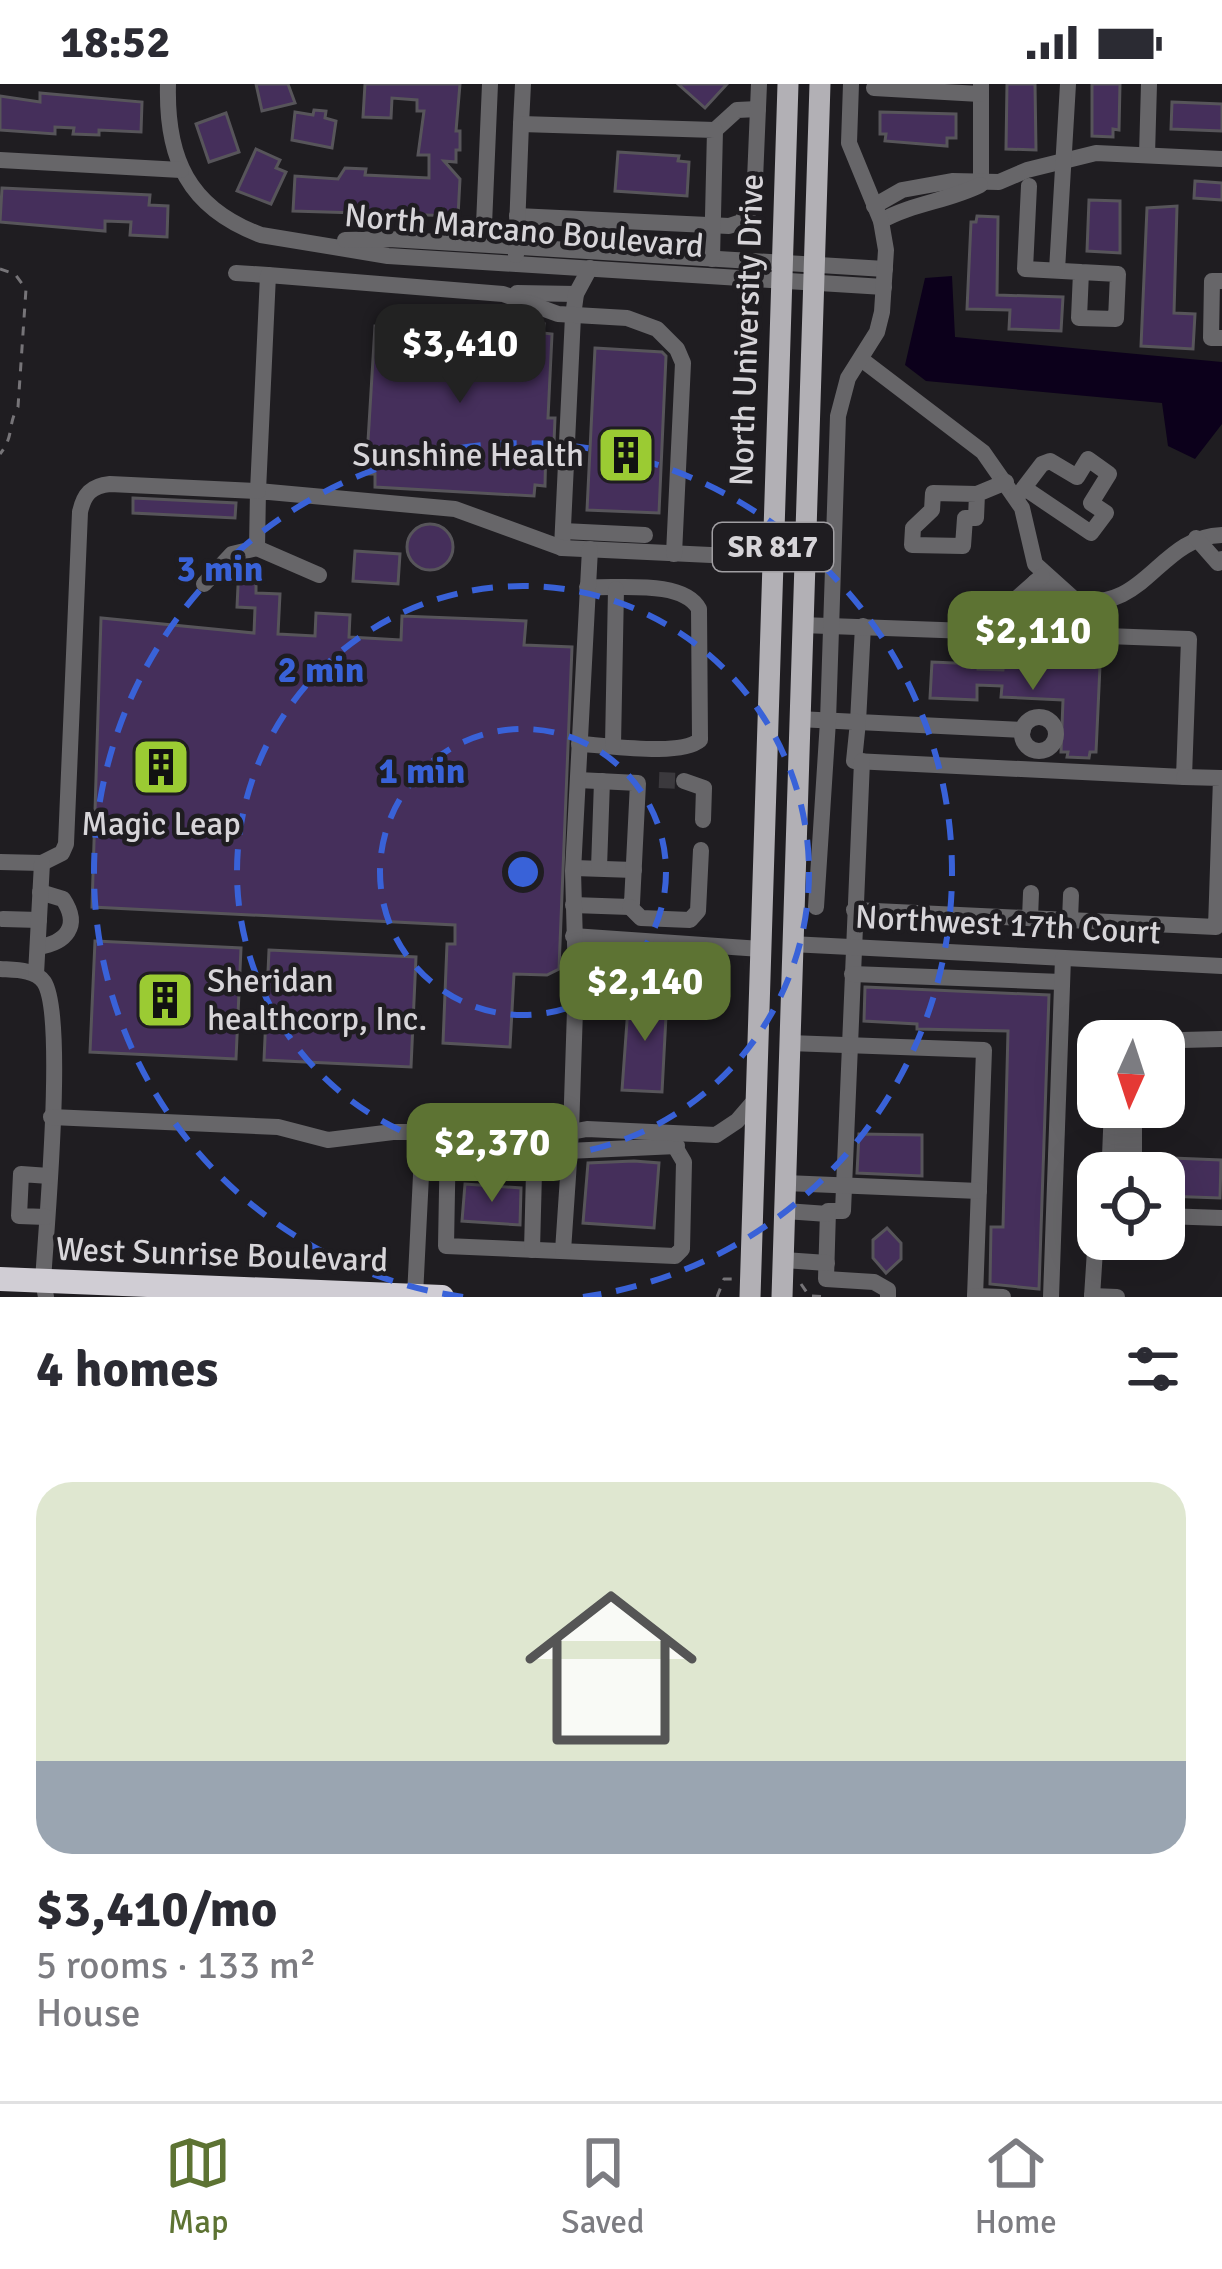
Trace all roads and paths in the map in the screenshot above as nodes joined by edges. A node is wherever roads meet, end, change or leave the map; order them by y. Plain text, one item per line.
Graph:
1 (168, 84) edge
2 (490, 84) edge
3 (523, 84) edge
4 (759, 84) edge
5 (788, 84) edge
6 (820, 84) edge
7 (851, 84) edge
8 (1068, 84) edge
9 (1149, 84) edge
10 (936, 87) edge
11 (874, 88) dead end
12 (981, 89) edge
13 (758, 109) junction
14 (521, 124) junction
15 (716, 130) junction
16 (1147, 155) junction
17 (1222, 159) edge
18 (0, 160) edge
19 (1065, 163) junction
20 (181, 170) junction
21 (981, 184) junction
22 (1029, 186) dead end
23 (878, 213) junction
24 (517, 216) junction
25 (484, 225) dead end
26 (714, 226) junction
27 (518, 255) junction
28 (712, 259) junction
29 (590, 268) junction
30 (0, 269) edge
31 (1057, 270) junction
32 (782, 272) junction
33 (1081, 272) dead end
34 (236, 273) dead end
35 (814, 274) junction
36 (268, 275) junction
37 (884, 278) junction
38 (1222, 281) edge
39 (503, 294) junction
40 (576, 294) junction
41 (573, 316) junction
42 (1222, 338) edge
43 (860, 359) junction
44 (0, 454) edge
45 (1016, 489) junction
46 (258, 491) junction
47 (977, 494) junction
48 (645, 535) dead end
49 (1222, 535) edge
50 (568, 537) junction
51 (1196, 538) junction
52 (257, 548) junction
53 (597, 549) junction
54 (674, 554) junction
55 (773, 558) junction
56 (1222, 559) edge
57 (319, 575) dead end
58 (1039, 579) junction
59 (204, 584) dead end
60 (587, 587) junction
61 (616, 589) junction
62 (1008, 606) dead end
63 (801, 625) junction
64 (831, 625) junction
65 (863, 626) junction
66 (798, 719) junction
67 (828, 721) junction
68 (858, 722) junction
69 (1023, 730) dead end
70 (579, 744) junction
71 (613, 745) junction
72 (862, 761) junction
73 (1184, 777) junction
74 (578, 780) junction
75 (659, 780) tunnel mouth
76 (602, 781) junction
77 (684, 781) dead end
78 (638, 783) junction
79 (703, 820) dead end
80 (701, 850) dead end
81 (0, 862) edge
82 (42, 863) junction
83 (574, 868) junction
84 (599, 868) junction
85 (634, 870) junction
86 (40, 892) junction
87 (1031, 893) dead end
88 (1071, 895) dead end
89 (573, 905) junction
90 (629, 907) junction
91 (816, 907) dead end
92 (854, 910) junction
93 (763, 915) junction
94 (1030, 918) junction
95 (3, 919) edge
96 (39, 920) junction
97 (1070, 920) junction
98 (573, 936) junction
99 (661, 943) junction
100 (791, 944) junction
101 (38, 947) junction
102 (852, 948) junction
103 (761, 949) junction
104 (1063, 958) junction
105 (1222, 966) edge
106 (0, 970) edge
107 (36, 974) junction
108 (852, 974) junction
109 (660, 976) dead end
110 (1062, 982) junction
111 (790, 991) junction
112 (1185, 1040) edge
113 (1222, 1040) edge
114 (788, 1043) junction
115 (848, 1045) junction
116 (756, 1099) junction
117 (52, 1117) junction
118 (571, 1132) junction
119 (535, 1133) junction
120 (423, 1135) junction
121 (448, 1135) junction
122 (676, 1147) junction
123 (568, 1151) junction
124 (49, 1176) junction
125 (785, 1183) junction
126 (844, 1186) junction
127 (979, 1191) junction
128 (785, 1211) junction
129 (828, 1214) junction
130 (46, 1217) junction
131 (1185, 1217) edge
132 (1222, 1218) edge
133 (532, 1250) junction
134 (563, 1251) junction
135 (784, 1260) junction
136 (1094, 1260) edge
137 (827, 1263) junction
138 (0, 1279) edge
139 (720, 1287) dead end
140 (45, 1289) edge
141 (415, 1296) edge
142 (810, 1296) edge
143 (975, 1296) edge
144 (1092, 1296) edge
145 (442, 1297) edge
146 (717, 1297) edge
147 (750, 1297) edge
148 (782, 1297) edge
149 (828, 1297) edge
150 (888, 1297) edge
151 (1003, 1297) edge
152 (1051, 1297) edge
153 (1117, 1297) edge

1 - 20 street
2 - 25 street
3 - 14 street
4 - 13 street
5 - 32 main road, North University Drive / SR 817
6 - 35 main road, North University Drive / SR 817
7 - 23 street
8 - 19 street
9 - 16 street
10 - 11 street
10 - 12 street
12 - 21 street
13 - 15 street
13 - 26 street
14 - 15 street
14 - 24 street
15 - 26 street
16 - 17 street
16 - 19 street
18 - 20 street
19 - 21 street
19 - 31 street
20 - 27 street, North Marcano Boulevard
21 - 23 street
22 - 31 street
23 - 37 street
24 - 26 street
24 - 27 street
26 - 28 street
27 - 28 street, North Marcano Boulevard
27 - 29 street, North Marcano Boulevard
28 - 32 street, North Marcano Boulevard
29 - 32 street, North Marcano Boulevard
29 - 40 street
30 - 44 path
31 - 33 street
32 - 35 street, North Marcano Boulevard
32 - 55 main road, North University Drive / SR 817
34 - 36 street
35 - 37 street, North Marcano Boulevard
35 - 63 main road, North University Drive / SR 817
36 - 39 street
36 - 46 street
37 - 43 street
38 - 42 street
39 - 40 street
39 - 41 street
40 - 41 street
41 - 50 street
41 - 54 street
43 - 45 street
43 - 64 street
45 - 45 street
45 - 47 street
45 - 58 street
46 - 50 street
46 - 52 street
46 - 82 street
47 - 47 street
48 - 50 street
49 - 51 street
50 - 53 street
51 - 56 street
51 - 58 street
52 - 57 street
52 - 59 street
53 - 54 street
53 - 60 street
54 - 55 street
55 - 63 main road
55 - 93 main road, North University Drive / SR 817
58 - 62 street
60 - 61 street
60 - 70 street
61 - 71 street
61 - 71 street
63 - 64 street
63 - 66 main road, North University Drive / SR 817
64 - 65 street
64 - 67 street
65 - 68 street
65 - 73 street
66 - 67 street
66 - 100 main road, North University Drive / SR 817
67 - 68 street
67 - 91 street
68 - 69 street
68 - 72 street
70 - 71 street
70 - 74 street
72 - 73 street
72 - 92 street
73 - 97 street
74 - 76 street
74 - 83 street
75 - 78 street
76 - 78 street
76 - 84 street
77 - 79 street
78 - 85 street
80 - 90 street
81 - 82 street
82 - 86 street
83 - 84 street
83 - 89 street
84 - 85 street
85 - 90 street
86 - 96 street
86 - 101 street
87 - 94 street
88 - 97 street
89 - 90 street
89 - 98 street
92 - 94 street
92 - 102 street
93 - 100 main road
93 - 103 main road, North University Drive / SR 817
94 - 97 street
95 - 96 street
96 - 101 street
98 - 99 street
98 - 118 street
99 - 103 street
99 - 109 street
100 - 102 street, Northwest 17th Court
100 - 111 main road, North University Drive / SR 817
101 - 107 street
102 - 104 street, Northwest 17th Court
102 - 108 street
103 - 111 main road
103 - 116 main road, North University Drive / SR 817
104 - 105 street, Northwest 17th Court
104 - 110 street
106 - 107 street
107 - 117 street
108 - 110 street
108 - 115 street
110 - 152 street
111 - 114 main road, North University Drive / SR 817
112 - 113 street
114 - 115 street
114 - 125 main road, North University Drive / SR 817
115 - 126 street
115 - 127 street
116 - 122 street
116 - 147 main road, North University Drive / SR 817
117 - 120 street
117 - 124 street
118 - 119 street
118 - 122 street
118 - 123 street
119 - 121 street
119 - 133 street
120 - 121 street
120 - 141 street
121 - 133 street
122 - 123 street
122 - 134 street
123 - 134 street
124 - 130 street
124 - 130 street
125 - 126 street
125 - 128 main road, North University Drive / SR 817
126 - 127 street
126 - 129 street
127 - 143 street
128 - 129 street
128 - 135 main road, North University Drive / SR 817
129 - 137 street
130 - 140 street
131 - 132 street
133 - 134 street
135 - 137 street
135 - 148 main road, North University Drive / SR 817
136 - 144 street
137 - 150 street
138 - 140 highway, West Sunrise Boulevard
139 - 146 path
140 - 141 highway, West Sunrise Boulevard
141 - 145 highway, West Sunrise Boulevard
142 - 149 path
143 - 151 street
144 - 153 street

